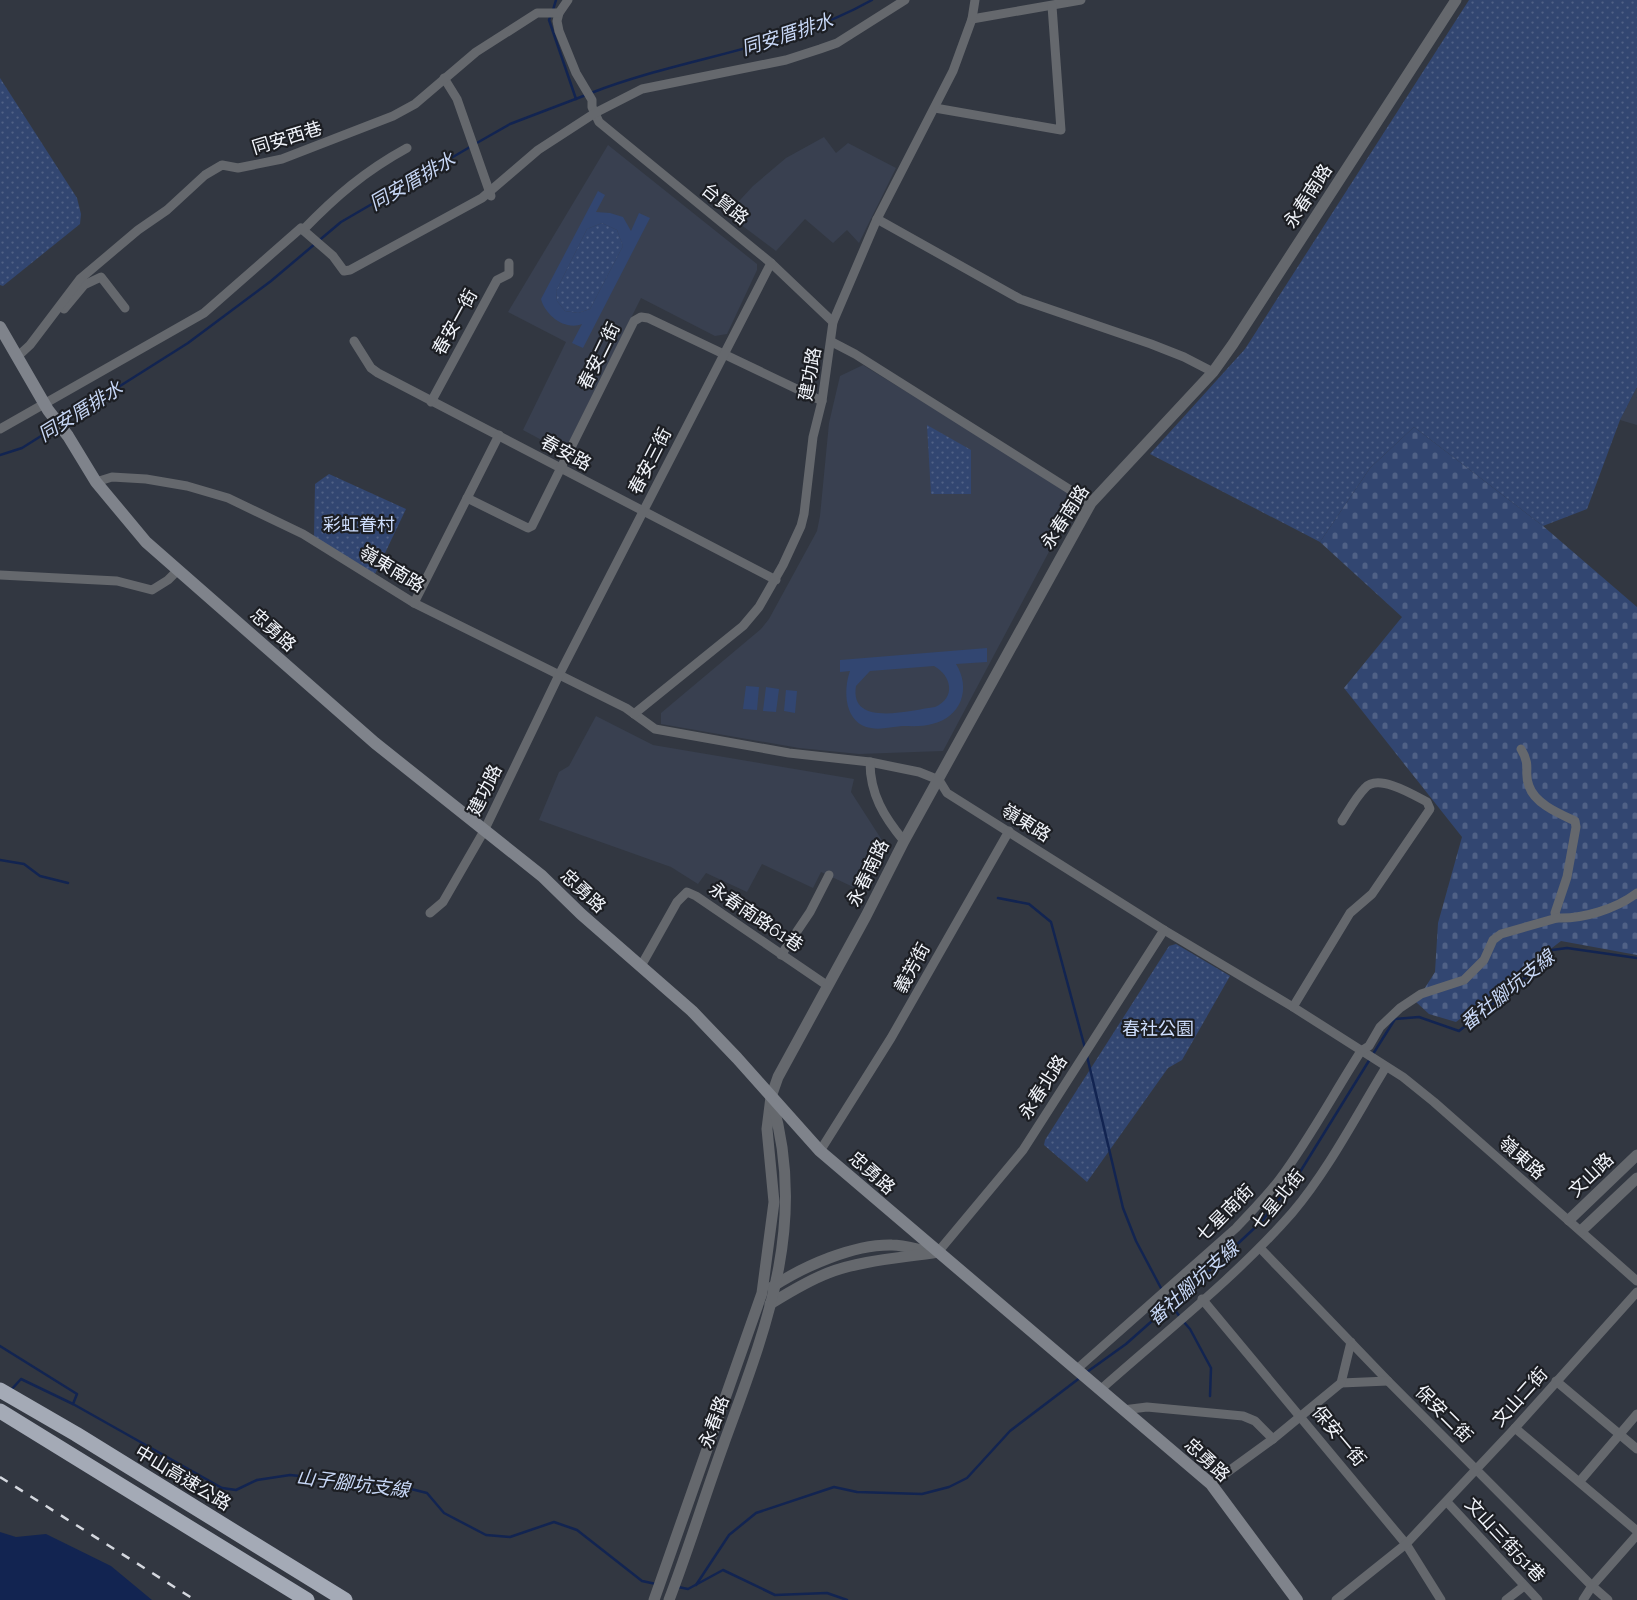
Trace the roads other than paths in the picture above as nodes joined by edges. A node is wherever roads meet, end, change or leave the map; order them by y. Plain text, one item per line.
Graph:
1 (568, 0) edge
2 (905, 0) edge
3 (975, 0) edge
4 (1081, 0) edge
5 (1456, 0) edge
6 (1052, 6) junction
7 (560, 13) junction
8 (972, 19) junction
9 (444, 78) junction
10 (935, 108) junction
11 (594, 113) junction
12 (407, 148) dead end
13 (491, 194) junction
14 (878, 219) junction
15 (305, 231) junction
16 (509, 262) dead end
17 (771, 263) junction
18 (125, 308) dead end
19 (56, 310) junction
20 (833, 322) junction
21 (0, 327) edge
22 (354, 341) dead end
23 (832, 342) junction
24 (723, 355) junction
25 (17, 356) junction
26 (1213, 372) junction
27 (822, 401) junction
28 (431, 402) junction
29 (46, 407) junction
30 (0, 429) edge
31 (499, 435) junction
32 (561, 468) junction
33 (96, 482) junction
34 (467, 498) junction
35 (1091, 502) junction
36 (643, 511) junction
37 (177, 570) junction
38 (0, 575) edge
39 (776, 580) junction
40 (414, 603) junction
41 (559, 675) junction
42 (634, 714) junction
43 (1521, 749) dead end
44 (870, 762) junction
45 (939, 780) junction
46 (1342, 821) dead end
47 (484, 831) junction
48 (1008, 832) junction
49 (904, 841) junction
50 (829, 875) dead end
51 (1637, 893) edge
52 (430, 913) dead end
53 (1556, 918) junction
54 (1164, 930) junction
55 (781, 955) junction
56 (641, 966) junction
57 (828, 986) junction
58 (1293, 1007) junction
59 (1365, 1053) junction
60 (1384, 1066) junction
61 (771, 1097) junction
62 (820, 1151) junction
63 (1637, 1155) edge
64 (1637, 1178) edge
65 (1569, 1220) junction
66 (1582, 1230) junction
67 (1260, 1248) junction
68 (938, 1252) junction
69 (1637, 1281) edge
70 (776, 1284) junction
71 (1637, 1292) edge
72 (762, 1293) junction
73 (1202, 1299) junction
74 (772, 1303) junction
75 (756, 1312) junction
76 (1351, 1342) junction
77 (1079, 1371) junction
78 (1388, 1381) junction
79 (1556, 1381) junction
80 (1341, 1384) junction
81 (1097, 1388) junction
82 (0, 1390) edge
83 (1124, 1410) junction
84 (0, 1412) edge
85 (1637, 1414) edge
86 (1301, 1416) junction
87 (1515, 1428) junction
88 (1619, 1434) junction
89 (1273, 1438) junction
90 (1637, 1449) edge
91 (1477, 1469) junction
92 (1580, 1481) junction
93 (1211, 1484) junction
94 (1447, 1502) junction
95 (1637, 1531) edge
96 (1637, 1535) edge
97 (1406, 1544) junction
98 (1524, 1586) junction
99 (1592, 1586) junction
100 (308, 1600) edge
101 (344, 1600) edge
102 (654, 1600) edge
103 (669, 1600) edge
104 (1297, 1600) edge
105 (1336, 1600) edge
106 (1441, 1600) edge
107 (1506, 1600) edge
108 (1538, 1600) edge
109 (1583, 1600) edge
110 (1608, 1600) edge

1 - 7 street
2 - 11 street
3 - 8 street, 建功路
4 - 6 street
5 - 26 street, 永春南路
6 - 8 street
6 - 10 street
7 - 9 street, 同安西巷
7 - 11 street
8 - 10 street, 建功路
9 - 13 street
9 - 19 street, 同安西巷
10 - 14 street, 建功路
11 - 13 street
11 - 17 street, 台貿路
12 - 15 street
13 - 15 street
14 - 20 street, 建功路
14 - 26 street
15 - 29 street
16 - 28 street, 春安一街
17 - 20 street, 台貿路
17 - 24 street, 春安三街
18 - 19 street
19 - 25 street, 同安西巷
20 - 23 street, 建功路
21 - 25 main road
22 - 28 street, 春安路
23 - 27 street, 建功路
23 - 35 street
24 - 27 street, 春安二街
24 - 32 street, 春安二街
24 - 36 street, 春安三街
25 - 29 main road
26 - 35 street, 永春南路
27 - 39 street, 建功路
28 - 31 street, 春安路
29 - 30 street
29 - 33 main road, 忠勇路
31 - 32 street, 春安路
31 - 34 street
32 - 34 street, 春安二街
32 - 36 street, 春安路
33 - 37 main road, 忠勇路
33 - 40 street, 嶺東南路
34 - 40 street
35 - 45 street, 永春南路
36 - 39 street, 春安路
36 - 41 street, 春安三街
37 - 38 street
37 - 47 main road, 忠勇路
39 - 42 street, 建功路
40 - 41 street, 嶺東南路
41 - 42 street, 嶺東南路
41 - 47 street, 建功路
42 - 44 street, 嶺東路
43 - 53 street
44 - 45 street, 嶺東路
44 - 49 street
45 - 48 street, 嶺東路
45 - 49 street, 永春南路
46 - 58 street
47 - 52 street, 建功路
47 - 56 main road, 忠勇路
48 - 54 street, 嶺東路
48 - 62 street, 義芳街
49 - 57 street, 永春南路
50 - 55 street
51 - 53 street, 七星南街
53 - 59 street, 七星南街
54 - 58 street, 嶺東路
54 - 68 street, 永春北路
55 - 56 street, 永春南路61巷
55 - 57 street, 永春南路61巷
56 - 61 main road, 忠勇路
57 - 61 street, 永春南路
58 - 59 street, 嶺東路
59 - 60 street, 嶺東路
59 - 77 street, 七星南街
60 - 65 street, 嶺東路
60 - 67 street, 七星北街
61 - 62 main road, 忠勇路
61 - 70 street
61 - 72 street, 永春南路
62 - 68 main road, 忠勇路
63 - 65 street, 文山路
64 - 66 street, 文山路
65 - 66 street, 嶺東路
66 - 69 street, 嶺東路
67 - 73 street, 七星北街
67 - 76 street, 保安二街
68 - 70 street
68 - 74 street
68 - 77 main road, 忠勇路
70 - 72 street
70 - 74 street, 永春路
71 - 79 street, 文山二街
72 - 75 street, 永春路
73 - 81 street, 七星北街
73 - 86 street, 保安一街
74 - 75 street
74 - 103 street, 永春路
75 - 102 street, 永春路
76 - 78 street, 保安二街
76 - 80 street
77 - 81 main road, 忠勇路
78 - 80 street
78 - 91 street, 保安二街
79 - 87 street, 文山二街
79 - 88 street
80 - 86 street
81 - 83 main road, 忠勇路
82 - 101 highway, 中山高速公路
83 - 89 street
83 - 93 main road, 忠勇路
84 - 100 highway
85 - 88 street
86 - 89 street
86 - 97 street, 保安一街
87 - 91 street, 文山二街
87 - 92 street
88 - 90 street
88 - 92 street
89 - 93 street
91 - 94 street, 文山二街
91 - 99 street, 保安二街
92 - 95 street
93 - 104 main road, 忠勇路
94 - 97 street, 文山二街
94 - 98 street, 文山三街51巷
96 - 99 street
97 - 105 street, 文山二街
97 - 106 street, 保安一街
98 - 107 street
98 - 108 street, 文山三街51巷
99 - 109 street
99 - 110 street, 保安二街

